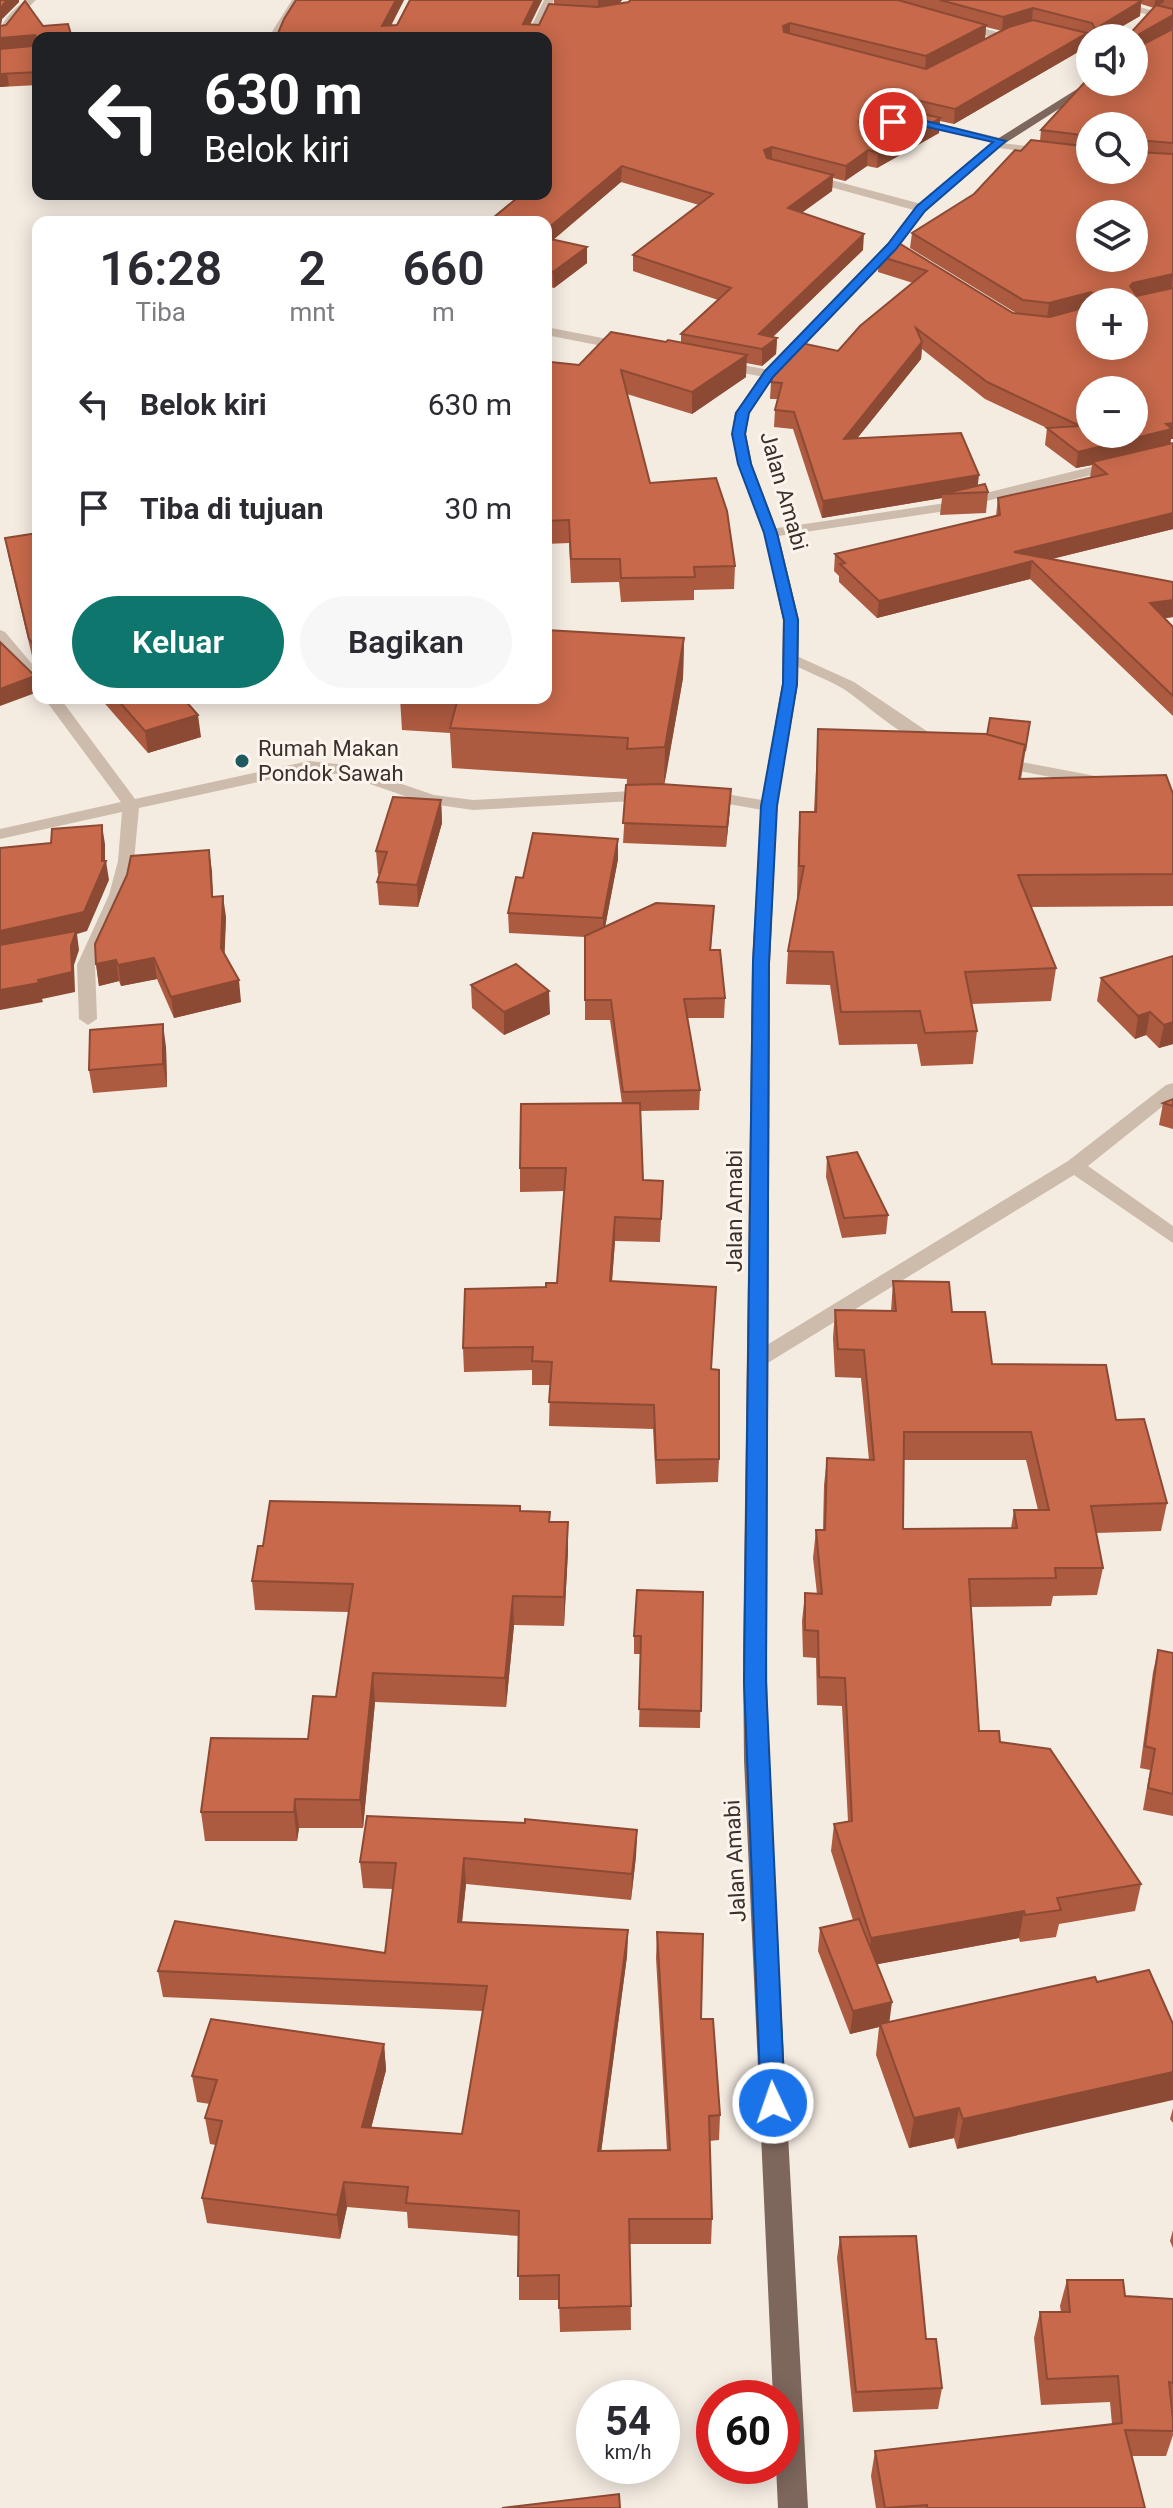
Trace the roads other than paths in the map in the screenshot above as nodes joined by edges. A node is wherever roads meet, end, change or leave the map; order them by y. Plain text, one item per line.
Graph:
1 (31, 0) edge
2 (297, 0) edge
3 (549, 0) edge
4 (1101, 0) edge
5 (545, 12) junction
6 (558, 13) edge
7 (1173, 19) edge
8 (944, 22) edge
9 (1031, 28) edge
10 (277, 32) edge
11 (534, 32) edge
12 (1, 34) edge
13 (1002, 37) junction
14 (989, 44) edge
15 (1076, 94) edge
16 (902, 121) edge
17 (998, 143) junction
18 (1076, 155) edge
19 (801, 176) edge
20 (921, 208) junction
21 (892, 246) junction
22 (905, 254) edge
23 (552, 332) edge
24 (635, 348) edge
25 (710, 363) edge
26 (769, 374) junction
27 (1135, 460) edge
28 (771, 533) junction
29 (0, 635) edge
30 (791, 639) junction
31 (32, 674) edge
32 (56, 704) edge
33 (1115, 785) edge
34 (696, 794) edge
35 (666, 795) edge
36 (131, 805) junction
37 (769, 806) junction
38 (0, 834) edge
39 (96, 938) junction
40 (68, 943) edge
41 (88, 1019) dead end
42 (1173, 1089) edge
43 (1075, 1166) junction
44 (1173, 1236) edge
45 (759, 1359) junction
46 (793, 2508) edge

1 - 12 street
2 - 10 street
3 - 5 street
4 - 7 street
5 - 6 street
5 - 11 street
8 - 13 street
9 - 13 street
13 - 14 street
15 - 17 main road, Jalan Amabi
16 - 17 street
17 - 18 street
17 - 20 main road, Jalan Amabi
19 - 20 street
20 - 21 main road, Jalan Amabi
21 - 22 street
21 - 26 main road, Jalan Amabi
23 - 24 street
25 - 26 street
26 - 28 main road, Jalan Amabi
27 - 28 street
28 - 30 main road, Jalan Amabi
29 - 31 street
30 - 33 street
30 - 37 main road, Jalan Amabi
32 - 36 street
34 - 37 street
35 - 36 street
36 - 38 street
36 - 39 street
37 - 45 main road, Jalan Amabi
39 - 40 street
39 - 41 street
42 - 43 street
43 - 44 street
43 - 45 street
45 - 46 main road, Jalan Amabi

